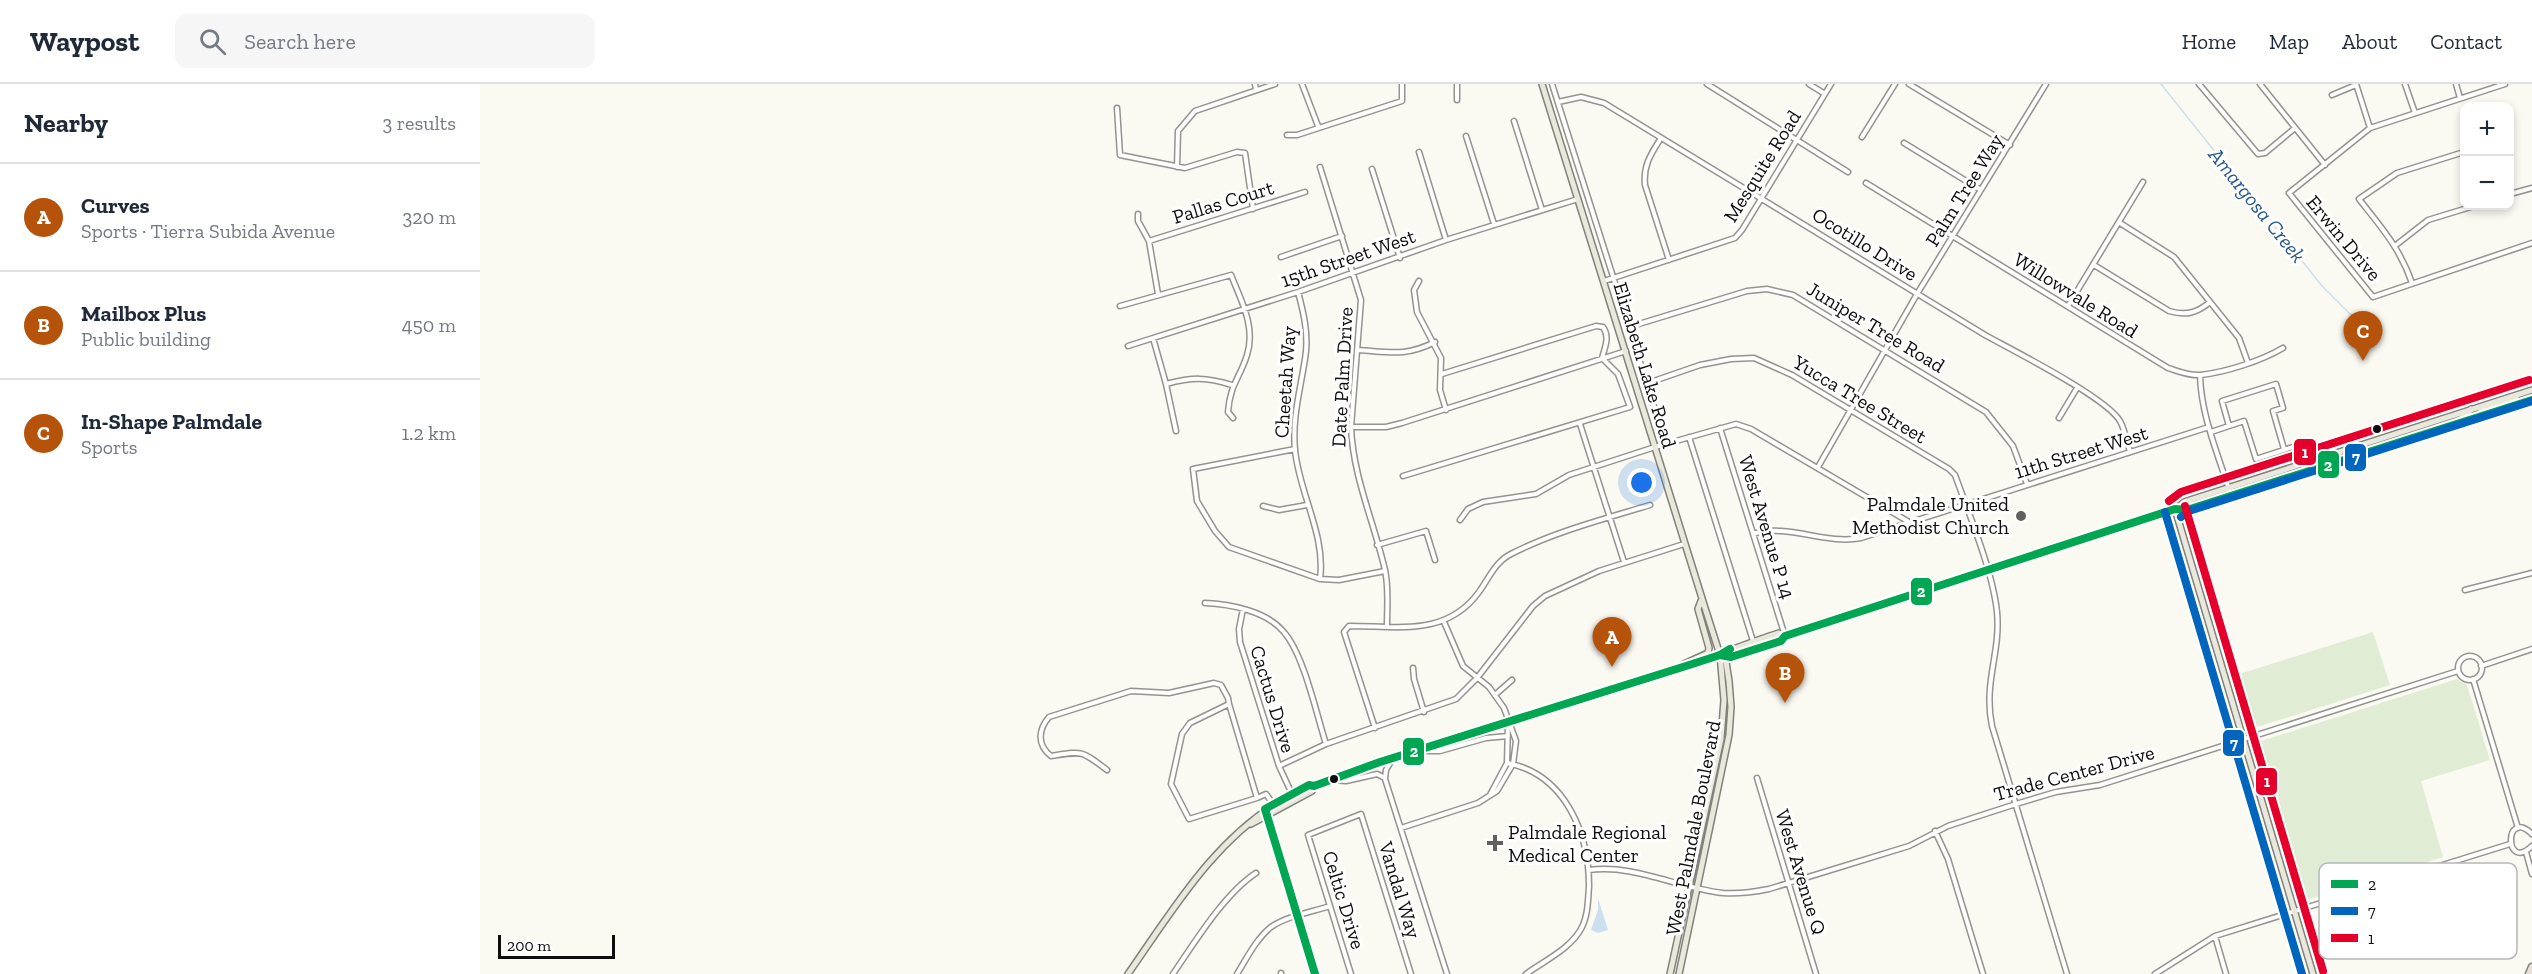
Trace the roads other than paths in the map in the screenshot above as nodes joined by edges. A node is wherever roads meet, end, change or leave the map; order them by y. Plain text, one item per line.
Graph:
1 (1255, 84) edge
2 (1275, 84) edge
3 (1302, 84) edge
4 (1402, 84) edge
5 (1457, 84) edge
6 (1542, 84) edge
7 (1552, 84) edge
8 (1707, 84) edge
9 (1809, 84) edge
10 (1831, 84) edge
11 (1895, 84) edge
12 (1909, 84) edge
13 (2046, 84) edge
14 (2199, 84) edge
15 (2260, 84) edge
16 (2405, 84) edge
17 (2456, 84) edge
18 (2505, 84) edge
19 (2356, 85) edge
20 (1256, 90) junction
21 (1825, 94) junction
22 (2332, 95) dead end
23 (2460, 98) junction
24 (1457, 100) dead end
25 (1558, 102) junction
26 (1116, 108) dead end
27 (2415, 113) junction
28 (1514, 121) dead end
29 (1318, 126) junction
30 (2295, 128) junction
31 (2370, 128) junction
32 (1287, 135) dead end
33 (1466, 136) dead end
34 (1862, 137) dead end
35 (1661, 138) junction
36 (1797, 140) junction
37 (1904, 143) dead end
38 (2010, 145) junction
39 (1419, 152) dead end
40 (2460, 153) edge
41 (2325, 165) junction
42 (1177, 167) junction
43 (1320, 167) dead end
44 (1372, 169) dead end
45 (1848, 172) dead end
46 (2143, 182) dead end
47 (1866, 183) dead end
48 (2532, 188) edge
49 (1981, 190) junction
50 (1305, 192) dead end
51 (2514, 193) edge
52 (1762, 198) junction
53 (1578, 199) junction
54 (1253, 208) junction
55 (1542, 210) junction
56 (2461, 210) edge
57 (1138, 214) dead end
58 (2120, 223) junction
59 (1494, 224) junction
60 (1342, 236) junction
61 (1952, 237) junction
62 (1446, 240) junction
63 (1149, 241) junction
64 (2532, 243) edge
65 (2396, 245) junction
66 (1281, 256) dead end
67 (1400, 258) junction
68 (1669, 260) junction
69 (2094, 265) junction
70 (1353, 273) junction
71 (1614, 278) junction
72 (1419, 281) dead end
73 (1604, 281) junction
74 (2412, 283) junction
75 (1298, 292) junction
76 (1158, 294) junction
77 (1917, 294) junction
78 (2210, 302) junction
79 (1120, 306) dead end
80 (2068, 306) junction
81 (1244, 308) junction
82 (1629, 327) junction
83 (1153, 338) junction
84 (1435, 342) junction
85 (1128, 346) dead end
86 (2283, 348) dead end
87 (1358, 350) junction
88 (1885, 350) junction
89 (1626, 351) junction
90 (1602, 358) junction
91 (2248, 363) junction
92 (1442, 374) junction
93 (2200, 375) junction
94 (1648, 382) junction
95 (1166, 384) junction
96 (1233, 385) junction
97 (2076, 388) junction
98 (2532, 390) edge
99 (2525, 392) junction
100 (2532, 400) edge
101 (2471, 409) junction
102 (1446, 410) junction
103 (1850, 411) junction
104 (1233, 418) dead end
105 (2059, 418) dead end
106 (2475, 418) junction
107 (1580, 424) junction
108 (2229, 426) junction
109 (1351, 427) junction
110 (1720, 428) junction
111 (2440, 429) junction
112 (2210, 430) junction
113 (1176, 431) dead end
114 (1689, 437) junction
115 (1666, 444) junction
116 (2296, 446) dead end
117 (1654, 447) junction
118 (1295, 449) junction
119 (2284, 450) junction
120 (2130, 452) junction
121 (1594, 467) junction
122 (1818, 467) junction
123 (1403, 476) dead end
124 (2027, 484) junction
125 (2229, 488) junction
126 (2231, 496) junction
127 (1307, 505) junction
128 (1650, 505) dead end
129 (1966, 505) junction
130 (1263, 506) dead end
131 (2175, 509) junction
132 (1610, 517) junction
133 (1460, 520) dead end
134 (1909, 522) junction
135 (1753, 534) junction
136 (1684, 544) junction
137 (1377, 545) junction
138 (1435, 560) dead end
139 (1624, 562) junction
140 (1385, 571) junction
141 (1987, 571) junction
142 (2532, 573) edge
143 (1320, 579) junction
144 (2465, 590) dead end
145 (1702, 599) junction
146 (1205, 603) dead end
147 (1243, 609) junction
148 (1444, 622) junction
149 (1388, 626) junction
150 (1785, 636) junction
151 (1753, 641) junction
152 (2532, 650) edge
153 (1720, 655) junction
154 (2481, 666) junction
155 (1413, 668) dead end
156 (1677, 669) junction
157 (2458, 671) junction
158 (1477, 678) junction
159 (2473, 679) junction
160 (1512, 680) dead end
161 (1496, 694) junction
162 (1228, 704) junction
163 (1424, 712) junction
164 (1508, 722) junction
165 (1375, 728) junction
166 (1721, 734) junction
167 (1729, 735) junction
168 (1508, 736) junction
169 (2242, 739) junction
170 (1326, 744) junction
171 (1415, 751) junction
172 (1393, 758) junction
173 (1384, 761) junction
174 (1507, 763) junction
175 (1513, 764) junction
176 (1279, 766) junction
177 (1107, 770) dead end
178 (1381, 774) junction
179 (1757, 778) dead end
180 (1385, 779) junction
181 (1329, 780) junction
182 (1314, 786) junction
183 (1292, 794) junction
184 (1489, 796) junction
185 (1257, 798) junction
186 (1274, 804) junction
187 (2016, 804) junction
188 (1265, 809) junction
189 (1361, 814) joint
190 (1267, 817) junction
191 (1246, 826) junction
192 (1401, 828) junction
193 (2518, 828) junction
194 (1935, 831) junction
195 (2532, 834) edge
196 (2510, 844) junction
197 (2532, 846) edge
198 (2526, 851) junction
199 (2449, 863) edge
200 (1589, 870) junction
201 (1256, 873) dead end
202 (2532, 874) edge
203 (1789, 883) junction
204 (1688, 884) junction
205 (1697, 888) junction
206 (2319, 904) edge
207 (1330, 906) junction
208 (2295, 911) junction
209 (1298, 917) junction
210 (2215, 936) junction
211 (2532, 967) edge
212 (1174, 972) edge
213 (1128, 974) edge
214 (1180, 974) edge
215 (1237, 974) edge
216 (1315, 974) edge
217 (1351, 974) edge
218 (1411, 974) edge
219 (1447, 974) edge
220 (1526, 974) edge
221 (1670, 974) edge
222 (1679, 974) edge
223 (1816, 974) edge
224 (1983, 974) edge
225 (2067, 974) edge
226 (2155, 974) edge
227 (2226, 974) edge
228 (2313, 974) edge
229 (2529, 974) edge

1 - 20 street
2 - 20 street
3 - 29 street
4 - 29 street
5 - 24 street
6 - 53 main road, Elizabeth Lake Road
7 - 25 street
8 - 36 street
9 - 21 street
10 - 21 street, Mesquite Road
11 - 34 street
12 - 38 street
13 - 38 street, Palm Tree Way
14 - 30 street
15 - 30 street
16 - 27 street
17 - 23 street
18 - 23 street
19 - 22 street
19 - 31 street
20 - 42 street
21 - 36 street, Mesquite Road
23 - 27 street
25 - 35 street, Ocotillo Drive
25 - 71 street
26 - 42 street
27 - 31 street
28 - 55 street
29 - 32 street
30 - 41 street
31 - 41 street
33 - 59 street
35 - 52 street, Ocotillo Drive
35 - 68 street
36 - 45 street
36 - 52 street, Mesquite Road
37 - 49 street
38 - 49 street, Palm Tree Way
39 - 62 street
40 - 65 street
41 - 74 street, Erwin Drive
42 - 54 street
43 - 60 street, Date Palm Drive
44 - 67 street
46 - 58 street
47 - 61 street, Willowvale Road
48 - 51 street
49 - 61 street, Palm Tree Way
50 - 54 street, Pallas Court
52 - 68 street, Mesquite Road
52 - 77 street, Ocotillo Drive
53 - 55 street, 15th Street West
53 - 73 main road, Elizabeth Lake Road
54 - 63 street, Pallas Court
55 - 59 street, 15th Street West
56 - 65 street
57 - 63 street
58 - 69 street
58 - 78 street
59 - 62 street, 15th Street West
60 - 66 street
60 - 70 street, Date Palm Drive
61 - 77 street, Palm Tree Way
61 - 80 street, Willowvale Road
62 - 67 street, 15th Street West
63 - 76 street
64 - 74 street
65 - 74 street
67 - 70 street, 15th Street West
68 - 71 street, Mesquite Road
69 - 78 street
69 - 80 street
70 - 75 street, 15th Street West
70 - 87 street, Date Palm Drive
71 - 73 street, Mesquite Road
71 - 82 street
72 - 84 street
73 - 89 main road, Elizabeth Lake Road
75 - 81 street, 15th Street West
75 - 118 street, Cheetah Way
76 - 79 street
76 - 81 street
77 - 88 street, Palm Tree Way
77 - 97 street, Ocotillo Drive
78 - 91 street
80 - 93 street, Willowvale Road
81 - 83 street, 15th Street West
81 - 96 street
82 - 88 street, Juniper Tree Road
82 - 94 street
83 - 85 street, 15th Street West
83 - 95 street
84 - 87 street
84 - 92 street
86 - 91 street, Willowvale Road
87 - 109 street, Date Palm Drive
88 - 103 street, Palm Tree Way
88 - 124 street, Juniper Tree Road
89 - 90 street
89 - 117 main road, Elizabeth Lake Road
90 - 92 street
90 - 102 street
90 - 107 street
91 - 93 street, Willowvale Road
92 - 102 street
93 - 112 street
94 - 103 street, Yucca Tree Street
94 - 115 street
95 - 96 street
95 - 113 street
96 - 104 street
97 - 105 street
97 - 120 street, Ocotillo Drive
98 - 99 main road
99 - 101 main road
99 - 106 main road
100 - 106 main road
101 - 111 main road
101 - 125 main road
102 - 109 street
103 - 122 street, Palm Tree Way
103 - 129 street, Yucca Tree Street
106 - 111 main road
107 - 121 street
107 - 123 street
108 - 112 street, 11th Street West
108 - 119 street, 11th Street West
108 - 119 street
109 - 137 street, Date Palm Drive
110 - 114 street
110 - 122 street
110 - 135 street, West Avenue P 14
111 - 126 main road
112 - 120 street, 11th Street West
112 - 125 street
114 - 115 street
114 - 151 street
115 - 117 street
116 - 119 street
117 - 121 street
117 - 136 main road, Elizabeth Lake Road
118 - 127 street, Cheetah Way
118 - 143 street
120 - 124 street, 11th Street West
121 - 132 street
121 - 133 street
122 - 134 street
124 - 129 street, 11th Street West
125 - 126 street
125 - 131 main road
126 - 131 main road
127 - 130 street
127 - 143 street, Cheetah Way
128 - 132 street
129 - 134 street, 11th Street West
129 - 141 street, Yucca Tree Street
131 - 141 main road
131 - 169 main road
132 - 139 street
132 - 148 street
134 - 135 street, 11th Street West
135 - 150 street, West Avenue P 14
136 - 139 street
136 - 145 main road, Elizabeth Lake Road
137 - 138 street
137 - 140 street, Date Palm Drive
139 - 158 street
140 - 143 street
140 - 149 street, Date Palm Drive
141 - 150 main road
141 - 187 street, Yucca Tree Street
142 - 144 street
145 - 153 main road, Elizabeth Lake Road
145 - 156 main road
146 - 147 street
147 - 170 street
147 - 176 street, Cactus Drive
148 - 149 street
148 - 158 street
149 - 165 street
150 - 151 main road
150 - 153 main road
151 - 153 main road
152 - 154 street
153 - 156 main road
153 - 166 main road, West Palmdale Boulevard
153 - 167 main road, West Palmdale Boulevard
154 - 157 street
154 - 159 street
155 - 163 street
156 - 164 main road
157 - 159 street
157 - 169 street, Trade Center Drive
158 - 161 street
158 - 163 street
159 - 193 street
160 - 161 street
161 - 164 street
162 - 177 street
162 - 185 street
162 - 185 street
163 - 165 street
164 - 168 street
164 - 171 main road
164 - 175 street
165 - 170 street
166 - 167 main road
166 - 204 main road, West Palmdale Boulevard
167 - 205 main road, West Palmdale Boulevard
168 - 171 street
168 - 174 street
169 - 187 street, Trade Center Drive
169 - 208 main road
170 - 176 street
171 - 172 main road
172 - 173 main road
172 - 180 street
173 - 178 street
173 - 181 main road
174 - 175 street
174 - 184 street
175 - 184 street
175 - 200 street
176 - 183 street, Cactus Drive
178 - 180 street
178 - 181 street
179 - 203 street, West Avenue Q
180 - 192 street
181 - 182 main road
182 - 183 main road
182 - 190 main road
183 - 186 main road
184 - 192 street
185 - 186 street
186 - 188 main road
187 - 194 street, Trade Center Drive
187 - 225 street, Yucca Tree Street
188 - 190 street
188 - 191 main road
189 - 207 street, Celtic Drive
189 - 218 street, Vandal Way
190 - 191 main road
190 - 209 street
191 - 213 main road
192 - 219 street
193 - 195 street
193 - 196 street
194 - 203 street, Trade Center Drive
194 - 224 street
196 - 198 street
196 - 199 street
197 - 198 street
198 - 202 street
200 - 204 street, Trade Center Drive
200 - 220 street
201 - 212 street
203 - 205 street, Trade Center Drive
203 - 223 street, West Avenue Q
204 - 205 street, Trade Center Drive
204 - 221 main road, West Palmdale Boulevard
205 - 222 main road, West Palmdale Boulevard
206 - 208 street
207 - 209 street
207 - 217 street, Celtic Drive
208 - 210 street
208 - 228 main road
209 - 215 street
209 - 216 street
210 - 226 street
210 - 227 street
211 - 229 highway
212 - 214 street

